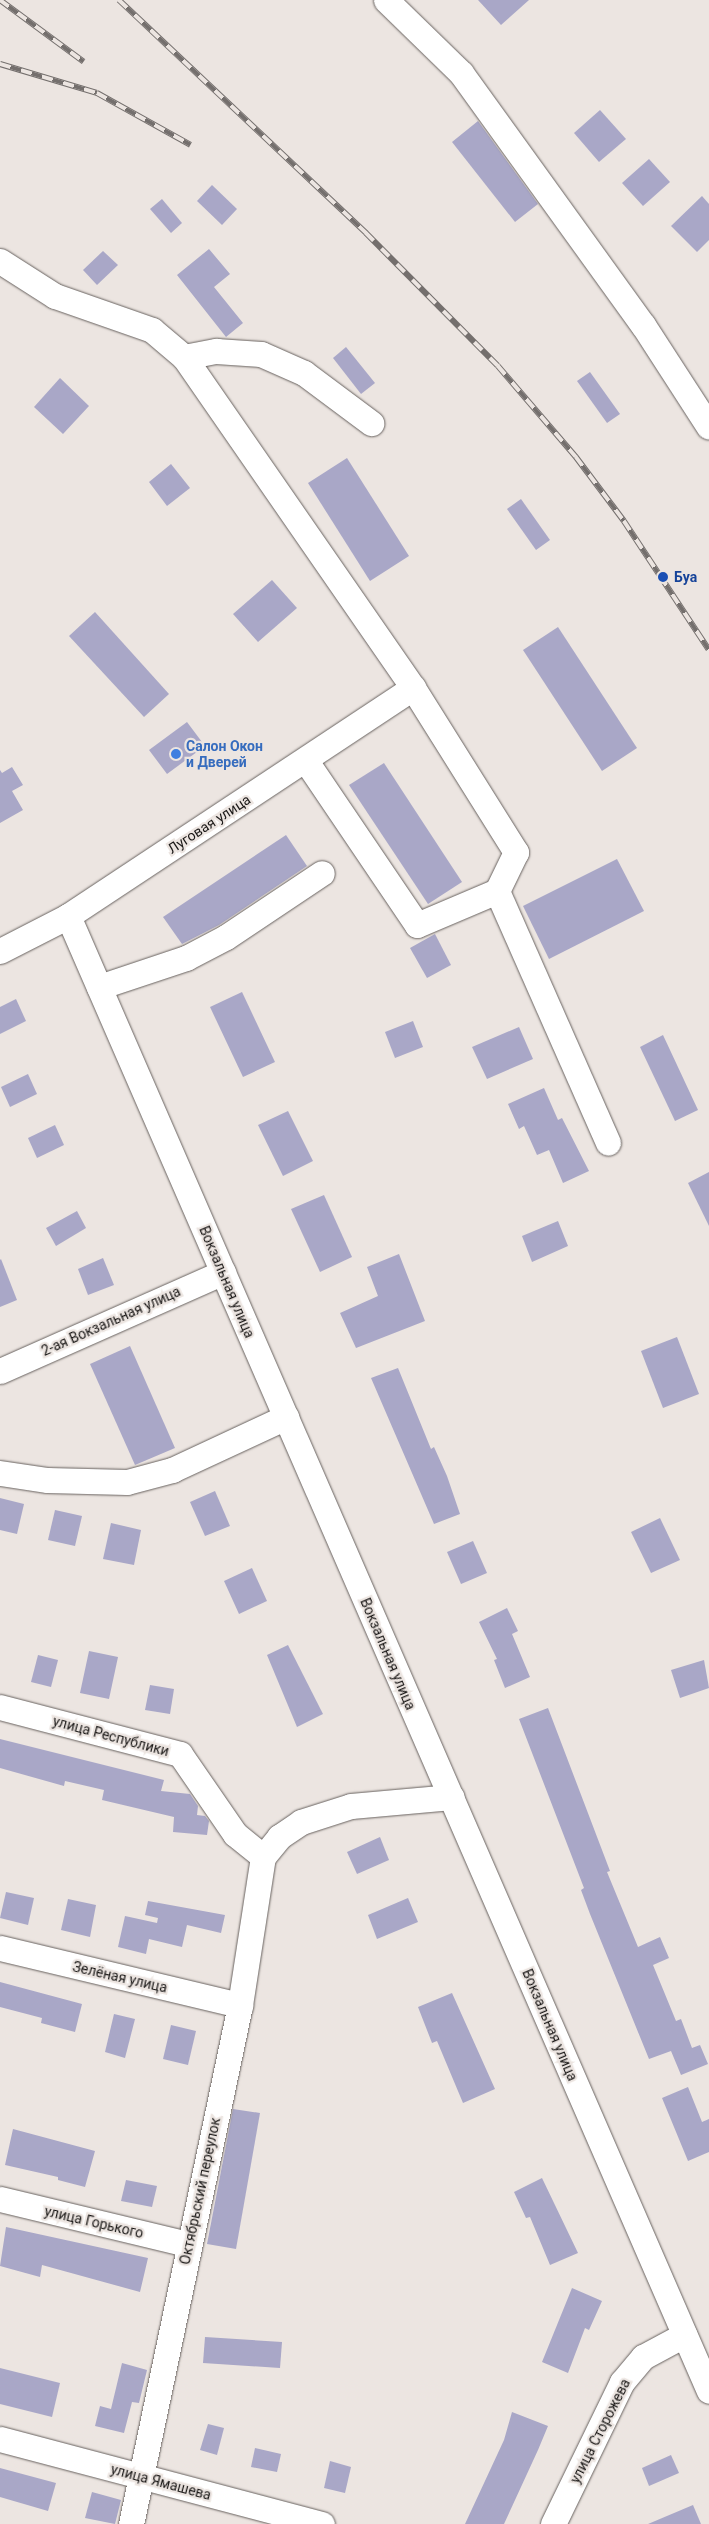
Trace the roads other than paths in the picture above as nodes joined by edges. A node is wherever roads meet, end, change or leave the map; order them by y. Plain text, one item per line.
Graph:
1 (386, 0) edge
2 (0, 261) edge
3 (184, 357) junction
4 (371, 423) dead end
5 (709, 426) edge
6 (413, 688) junction
7 (306, 761) junction
8 (322, 873) dead end
9 (497, 891) junction
10 (68, 916) junction
11 (0, 951) edge
12 (99, 987) junction
13 (608, 1144) dead end
14 (223, 1272) junction
15 (0, 1371) edge
16 (286, 1417) junction
17 (0, 1473) edge
18 (0, 1707) edge
19 (452, 1797) junction
20 (263, 1857) junction
21 (0, 1948) edge
22 (240, 2005) junction
23 (0, 2199) edge
24 (188, 2244) junction
25 (684, 2335) junction
26 (709, 2391) edge
27 (0, 2439) edge
28 (142, 2478) junction
29 (131, 2524) edge
30 (322, 2524) edge
31 (554, 2524) edge

1 - 5 street
2 - 3 street
3 - 4 street
3 - 6 street
6 - 7 street, Луговая улица
6 - 9 street
7 - 9 street
7 - 10 street, Луговая улица
8 - 12 street
9 - 13 street
10 - 11 street, Луговая улица
10 - 12 street, Вокзальная улица
12 - 14 street, Вокзальная улица
14 - 15 street, 2-ая Вокзальная улица
14 - 16 street, Вокзальная улица
16 - 17 street
16 - 19 street, Вокзальная улица
18 - 20 street, улица Республики
19 - 20 street
19 - 25 street, Вокзальная улица
20 - 22 street, Октябрьский переулок
21 - 22 street, Зелёная улица
22 - 24 street, Октябрьский переулок
23 - 24 street, улица Горького
24 - 28 street, Октябрьский переулок
25 - 26 street, Вокзальная улица
25 - 31 street, улица Сторожева
27 - 28 street, улица Ямашева
28 - 29 street, Октябрьский переулок
28 - 30 street, улица Ямашева

